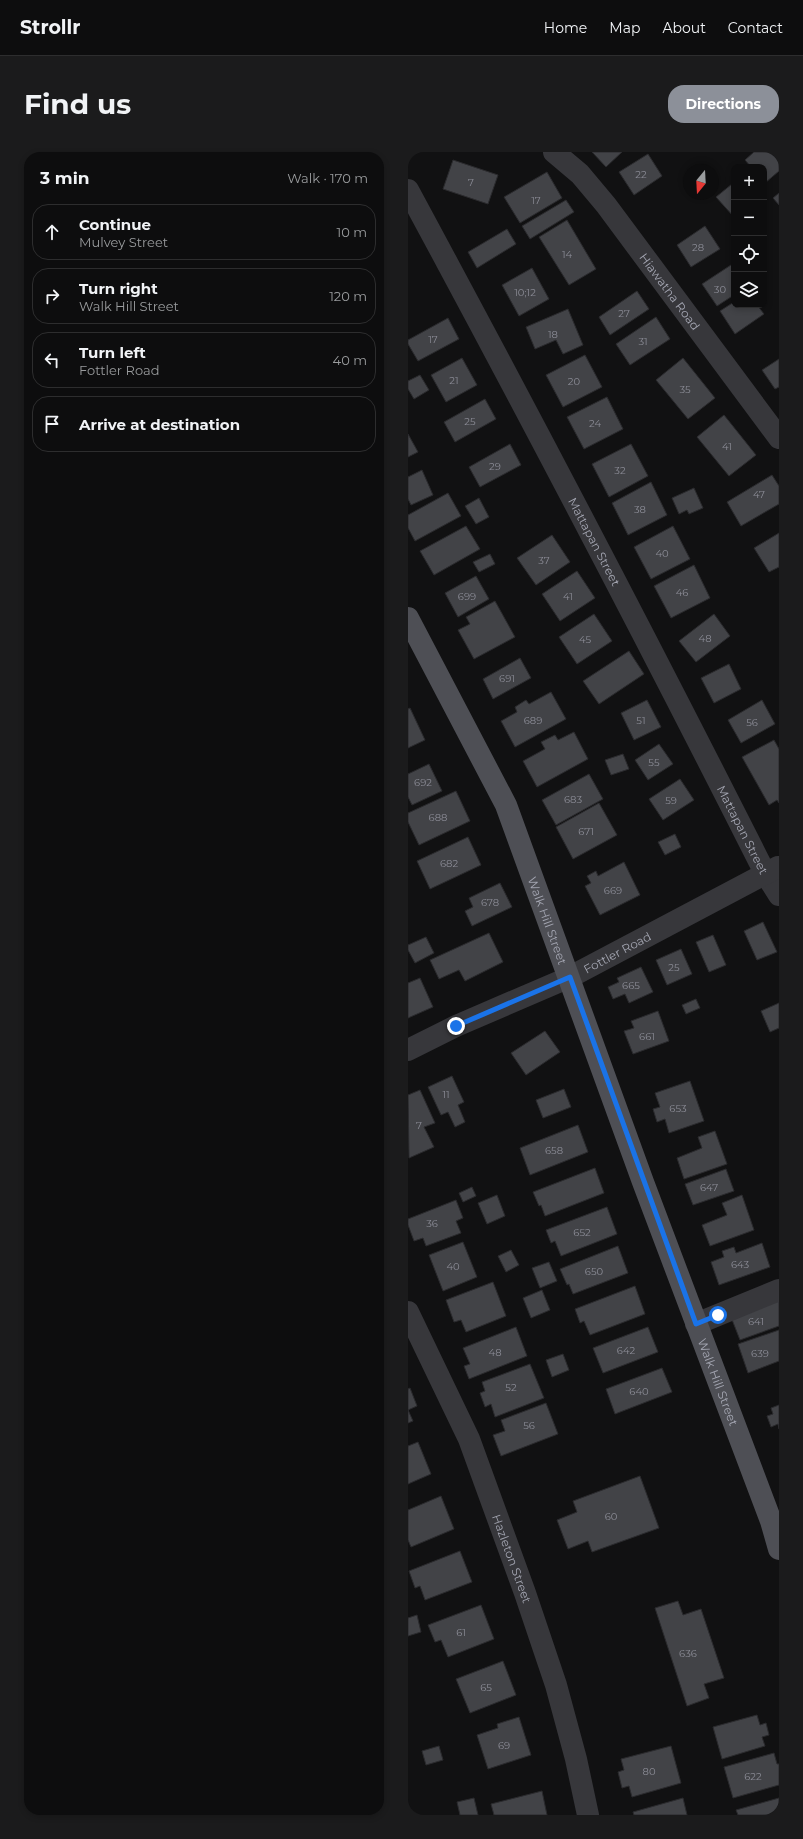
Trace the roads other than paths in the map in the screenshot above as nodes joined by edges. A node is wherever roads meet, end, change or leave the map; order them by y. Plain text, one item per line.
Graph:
1 (554, 152) edge
2 (408, 190) edge
3 (779, 438) edge
4 (408, 618) edge
5 (772, 869) edge
6 (779, 895) edge
7 (570, 977) junction
8 (408, 1050) edge
9 (779, 1290) edge
10 (408, 1312) edge
11 (696, 1324) junction
12 (779, 1549) edge
13 (588, 1815) edge

1 - 3 street, Hiawatha Road
2 - 5 street, Mattapan Street
4 - 7 main road, Walk Hill Street
5 - 6 street, Mattapan Street
5 - 7 street, Fottler Road
7 - 8 street, Fottler Road
7 - 11 main road, Walk Hill Street
9 - 11 street
10 - 13 street, Hazleton Street
11 - 12 main road, Walk Hill Street

